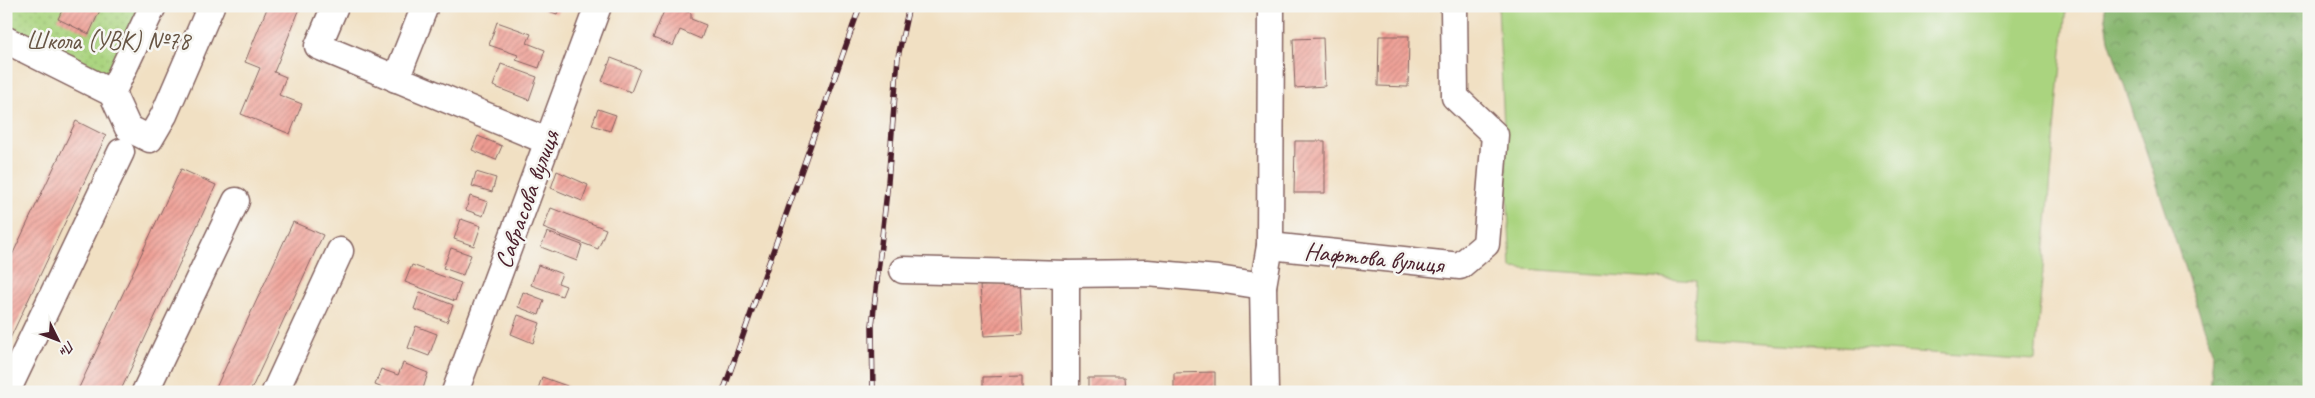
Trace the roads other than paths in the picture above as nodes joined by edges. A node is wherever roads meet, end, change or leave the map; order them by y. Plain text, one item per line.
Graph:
1 (153, 6) edge
2 (211, 6) edge
3 (335, 6) edge
4 (425, 6) edge
5 (598, 6) edge
6 (1271, 6) edge
7 (1454, 6) edge
8 (6, 40) edge
9 (396, 78) junction
10 (112, 93) junction
11 (547, 141) junction
12 (122, 152) dead end
13 (236, 202) dead end
14 (1270, 246) junction
15 (340, 251) dead end
16 (903, 270) dead end
17 (1066, 274) junction
18 (1263, 286) junction
19 (10, 389) edge
20 (145, 392) edge
21 (276, 392) edge
22 (455, 392) edge
23 (1066, 392) edge
24 (1264, 392) edge

1 - 10 street
2 - 10 street
3 - 9 street
4 - 9 street
5 - 11 street, Саврасова вулиця
6 - 14 street, Нафтова вулиця
7 - 14 street, Нафтова вулиця
8 - 10 street
9 - 11 street
11 - 22 street, Саврасова вулиця
12 - 19 street
13 - 20 street
14 - 18 street, Нафтова вулиця
15 - 21 street
16 - 17 street
17 - 18 street
17 - 23 street
18 - 24 street, Нафтова вулиця

